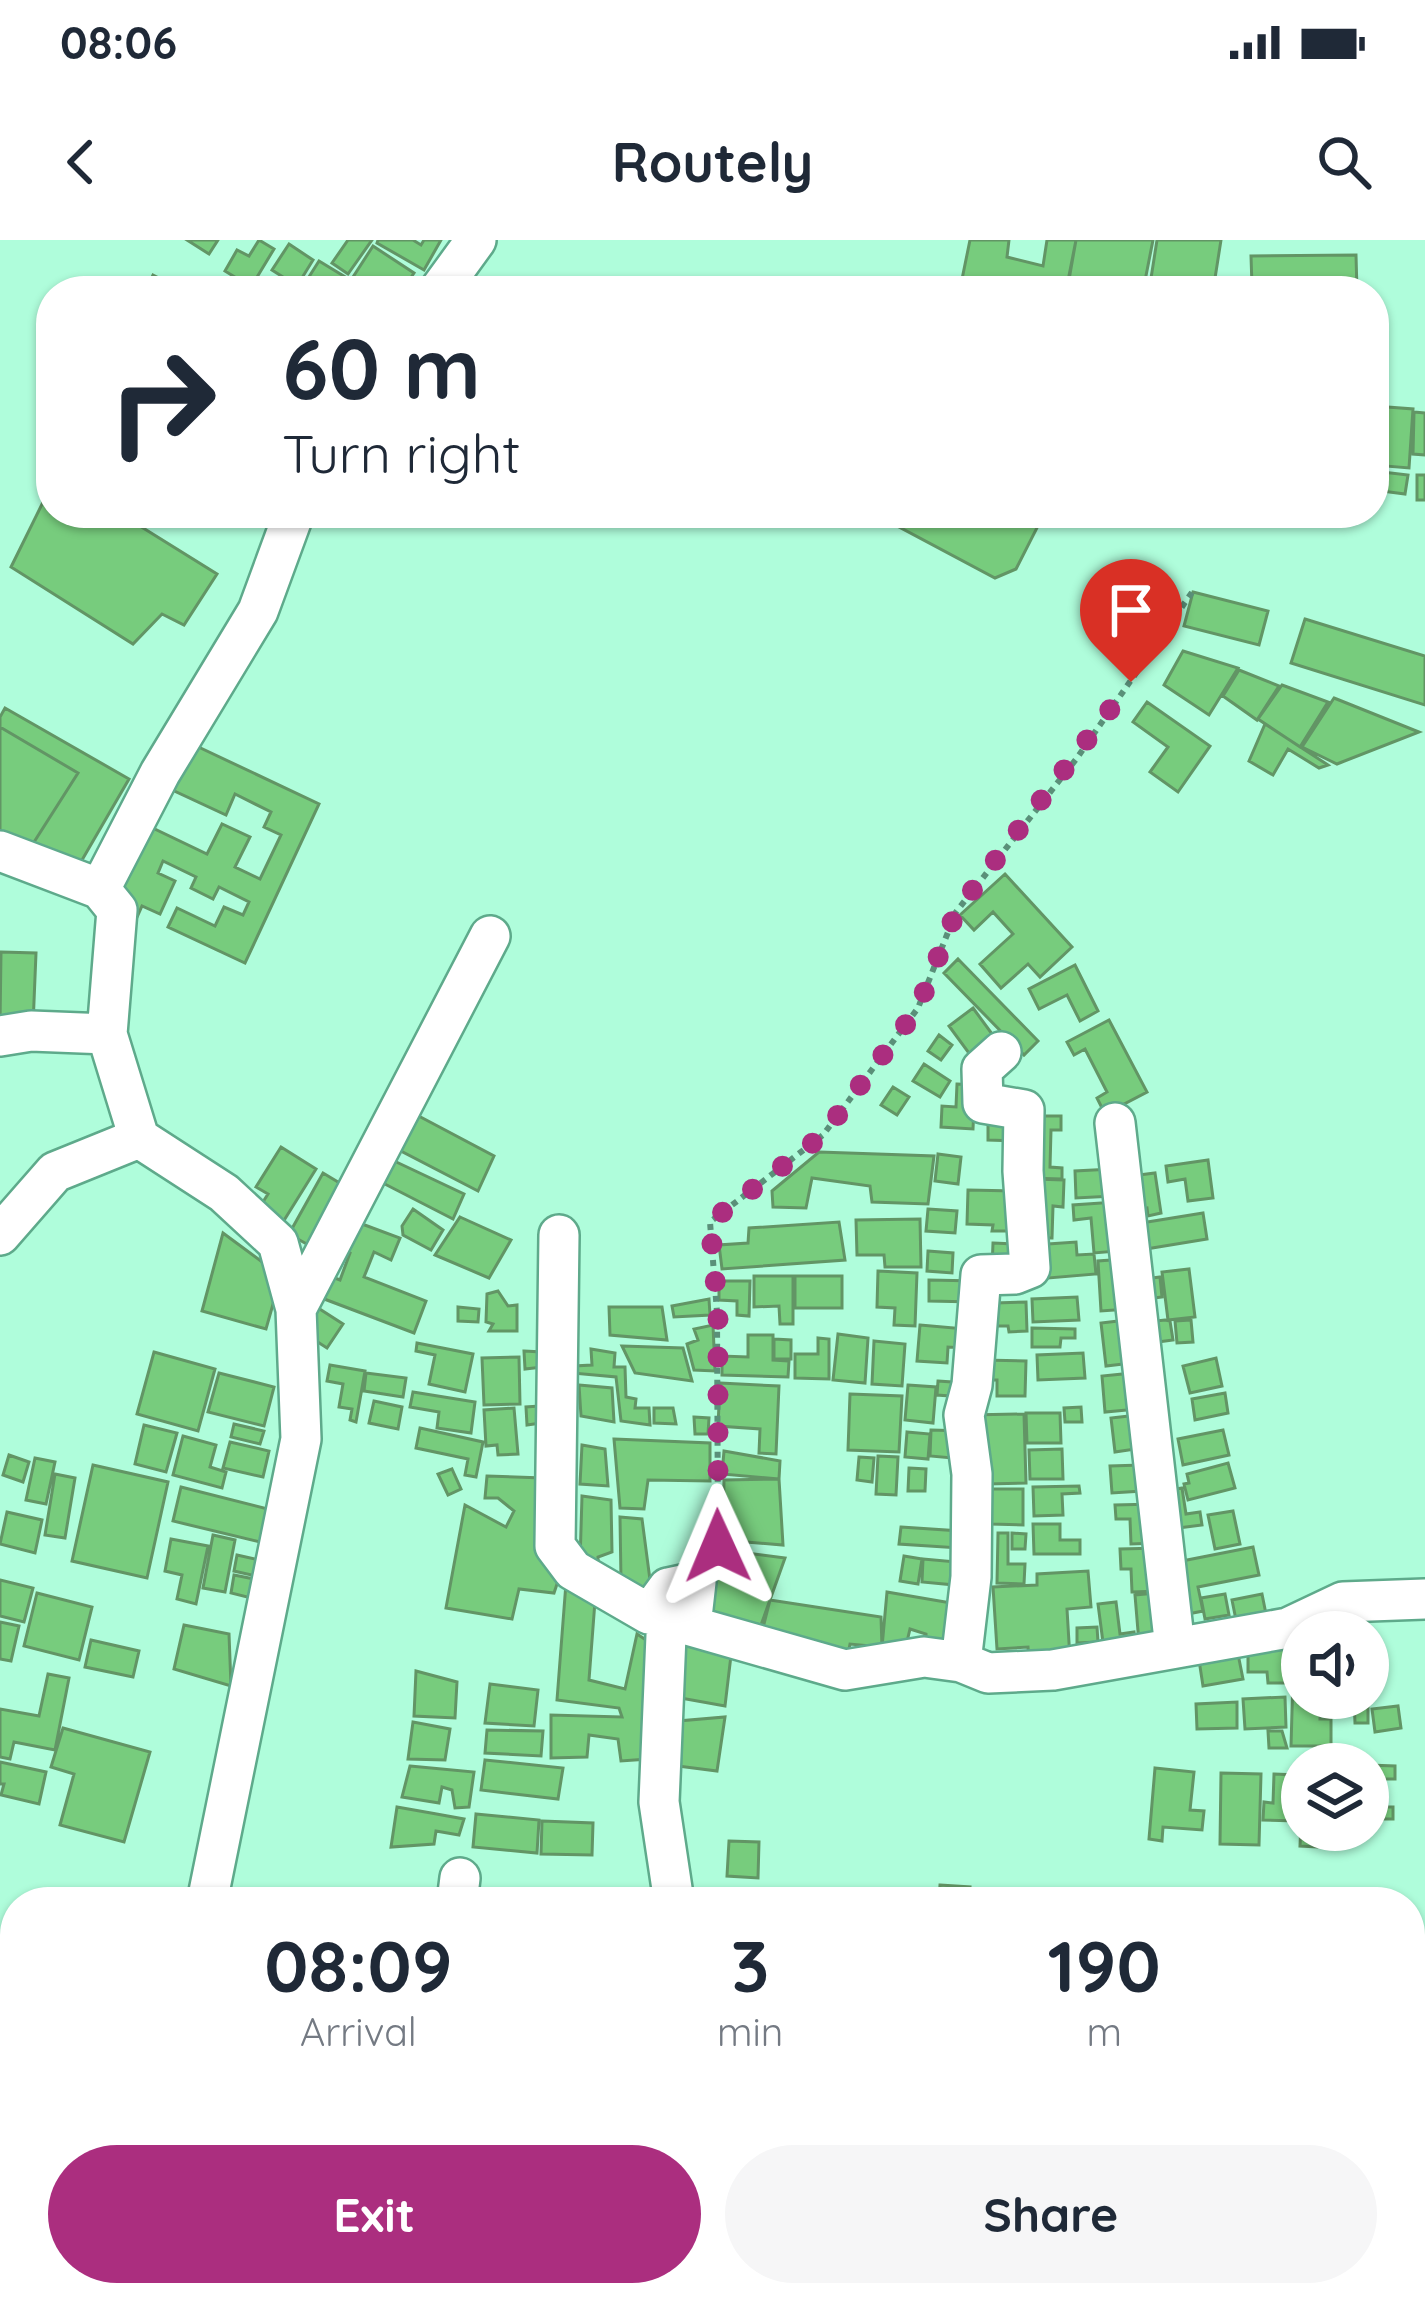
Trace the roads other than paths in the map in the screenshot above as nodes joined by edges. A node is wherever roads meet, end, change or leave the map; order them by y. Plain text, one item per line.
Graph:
1 (476, 240) edge
2 (450, 276) edge
3 (288, 528) edge
4 (0, 851) edge
5 (100, 889) junction
6 (490, 936) dead end
7 (106, 1034) junction
8 (0, 1036) edge
9 (1001, 1052) dead end
10 (1115, 1123) dead end
11 (140, 1138) junction
12 (0, 1235) edge
13 (559, 1235) dead end
14 (296, 1309) junction
15 (668, 1588) junction
16 (1425, 1599) edge
17 (1175, 1648) junction
18 (962, 1662) junction
19 (209, 1887) edge
20 (672, 1887) edge

1 - 2 street
3 - 5 street
4 - 5 street
5 - 7 street
6 - 14 street
7 - 8 street
7 - 11 street
9 - 18 street
10 - 17 street
11 - 12 street
11 - 14 street
13 - 15 street
14 - 19 street
15 - 18 street
15 - 20 street
16 - 17 street
17 - 18 street

